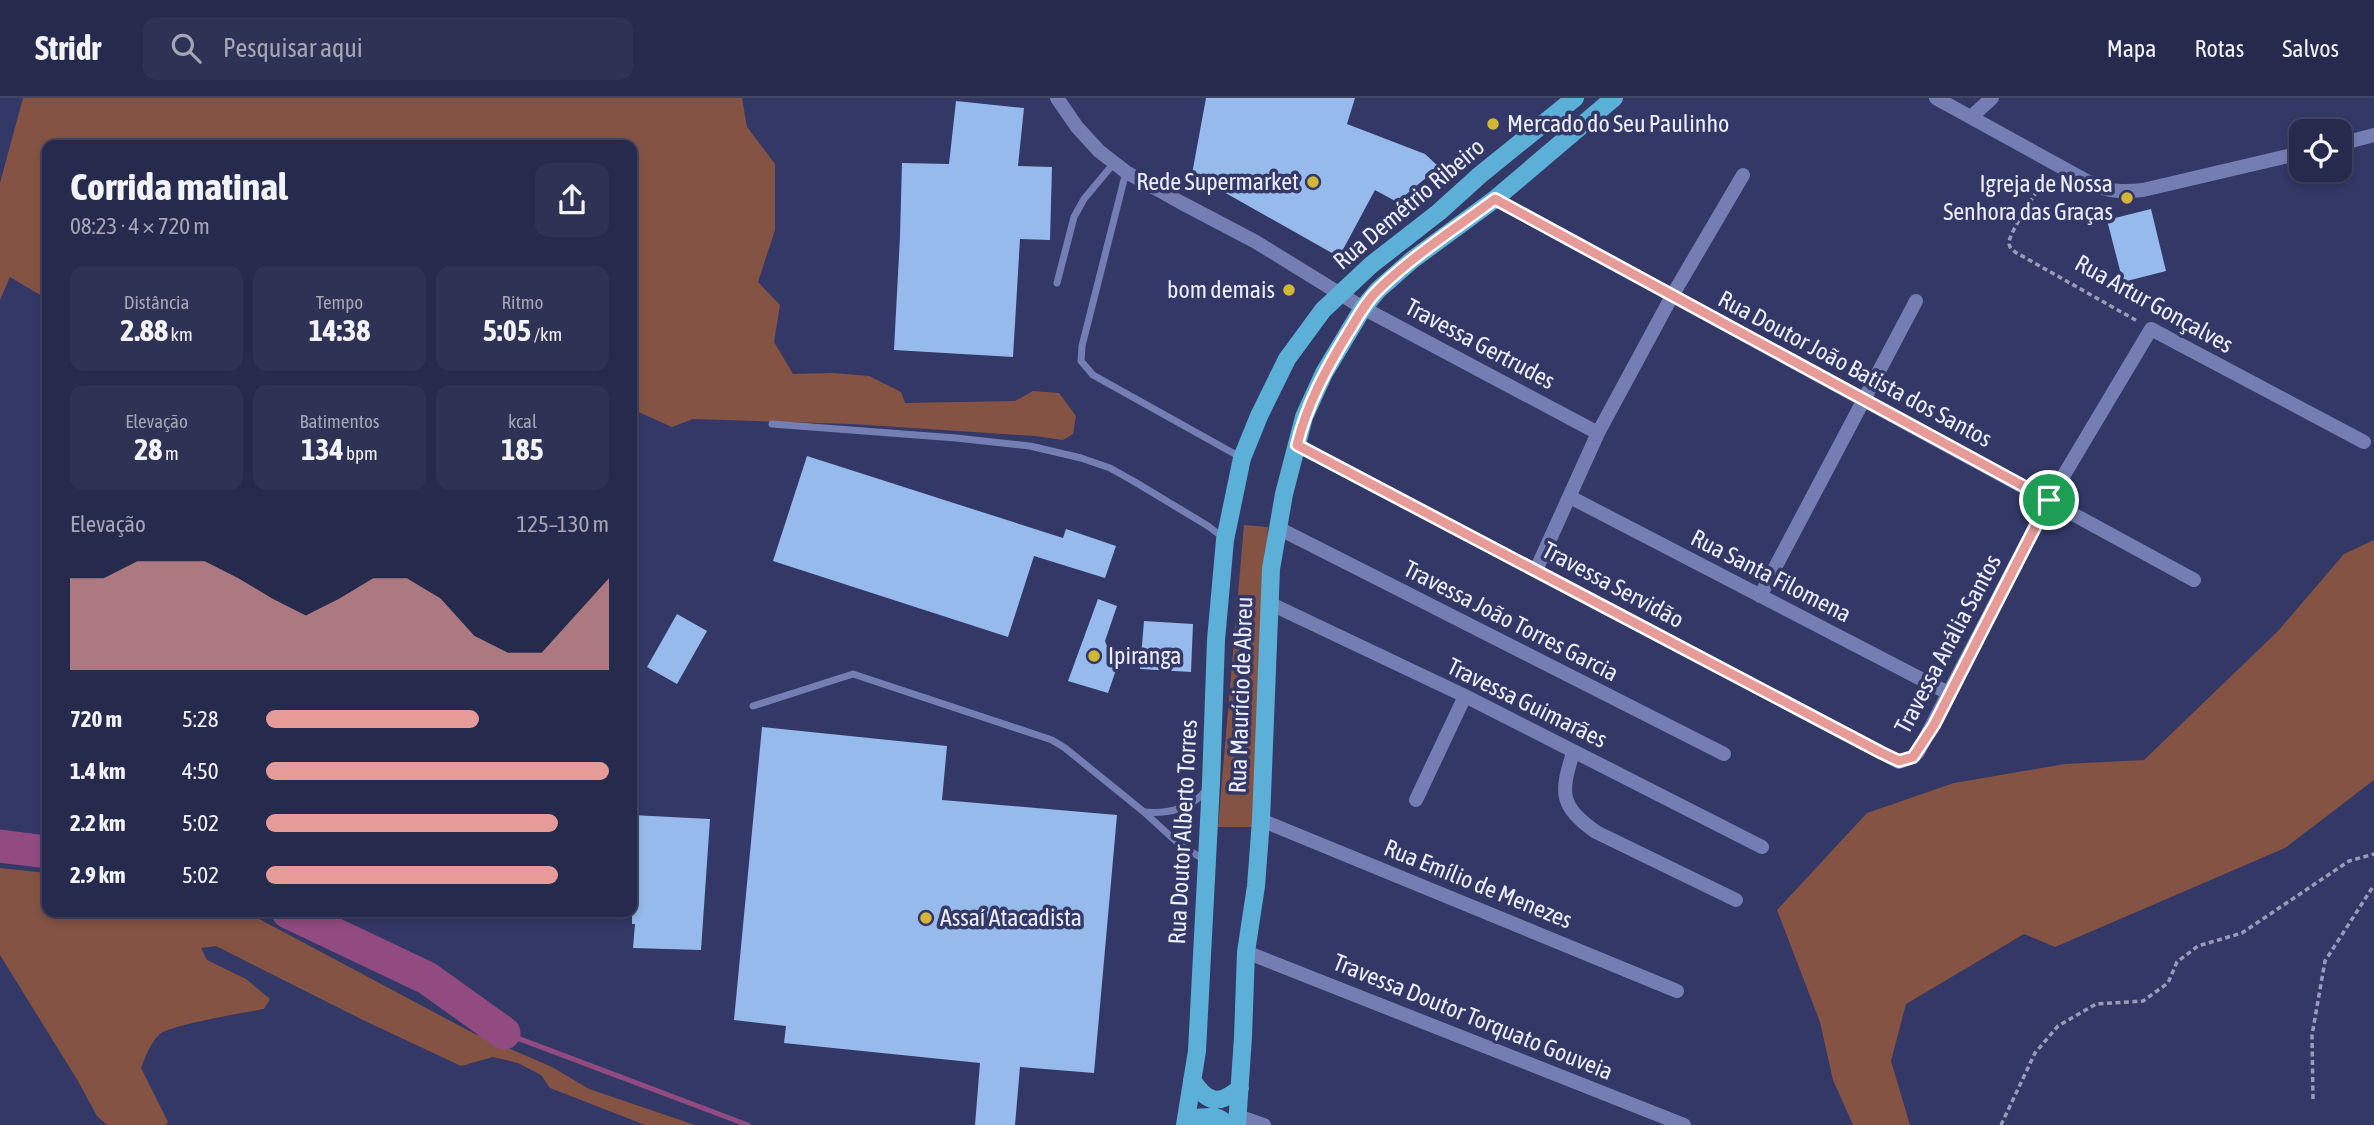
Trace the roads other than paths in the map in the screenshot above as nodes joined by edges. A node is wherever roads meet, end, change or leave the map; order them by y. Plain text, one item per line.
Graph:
1 (1057, 98) edge
2 (1575, 98) edge
3 (1614, 98) edge
4 (1936, 98) edge
5 (1992, 98) edge
6 (1971, 117) junction
7 (2374, 135) edge
8 (2352, 141) edge
9 (2289, 156) edge
10 (1120, 167) junction
11 (1743, 175) dead end
12 (1495, 199) junction
13 (1057, 284) dead end
14 (1340, 295) junction
15 (1672, 296) junction
16 (1916, 302) dead end
17 (1363, 308) junction
18 (2151, 329) joint
19 (1865, 401) junction
20 (772, 424) dead end
21 (1598, 433) junction
22 (2364, 442) dead end
23 (1297, 445) junction
24 (1242, 457) junction
25 (1570, 497) junction
26 (2049, 500) junction
27 (1278, 528) junction
28 (1225, 540) junction
29 (1536, 570) junction
30 (2194, 580) dead end
31 (1760, 596) junction
32 (1269, 603) junction
33 (1950, 694) junction
34 (1465, 696) junction
35 (753, 706) dead end
36 (1573, 753) junction
37 (1724, 754) dead end
38 (1908, 760) joint
39 (1211, 783) junction
40 (1416, 800) dead end
41 (1144, 812) junction
42 (1261, 820) junction
43 (1762, 848) dead end
44 (1206, 861) junction
45 (1737, 900) dead end
46 (1246, 952) junction
47 (1677, 991) dead end
48 (1192, 1080) junction
49 (1240, 1088) junction
50 (1234, 1122) edge
51 (1185, 1125) edge
52 (1191, 1125) edge
53 (1264, 1125) edge
54 (1684, 1125) edge

1 - 10 street, Travessa Gertrudes
2 - 14 main road, Rua Demétrio Ribeiro
3 - 12 main road, Rua Maurício de Abreu
4 - 6 street
5 - 6 street
6 - 9 street
7 - 8 street
10 - 13 lane
10 - 14 street, Travessa Gertrudes
10 - 24 lane
11 - 15 street
12 - 15 street, Rua Doutor João Batista dos Santos
12 - 17 main road, Rua Maurício de Abreu
14 - 17 street, Travessa Gertrudes
14 - 24 main road, Rua Doutor Alberto Torres
15 - 19 street, Rua Doutor João Batista dos Santos
15 - 21 street
16 - 19 street
17 - 21 street, Travessa Gertrudes
17 - 23 main road, Rua Maurício de Abreu
18 - 22 street, Rua Artur Gonçalves
18 - 26 street, Travessa Anália Santos
19 - 26 street, Rua Doutor João Batista dos Santos
19 - 31 street
20 - 28 lane
21 - 25 street
23 - 27 main road, Rua Maurício de Abreu
23 - 29 street, Travessa Servidão
24 - 28 main road, Rua Doutor Alberto Torres
25 - 29 street
25 - 31 street, Rua Santa Filomena
26 - 30 street, Rua Doutor João Batista dos Santos
26 - 33 street, Travessa Anália Santos
27 - 32 main road, Rua Maurício de Abreu
27 - 37 street, Travessa João Torres Garcia
28 - 39 main road, Rua Doutor Alberto Torres
29 - 38 street, Travessa Servidão
31 - 33 street, Rua Santa Filomena
32 - 34 street, Travessa Guimarães
32 - 42 main road, Rua Maurício de Abreu
33 - 38 street, Travessa Anália Santos
34 - 36 street, Travessa Guimarães
34 - 40 street
35 - 41 lane
36 - 43 street, Travessa Guimarães
36 - 45 street
39 - 41 lane
39 - 44 main road, Rua Doutor Alberto Torres
41 - 44 lane
42 - 46 main road, Rua Maurício de Abreu
42 - 47 street, Rua Emílio de Menezes
44 - 48 main road, Rua Doutor Alberto Torres
46 - 49 main road, Rua Maurício de Abreu
46 - 54 street, Travessa Doutor Torquato Gouveia
48 - 49 main road
48 - 51 main road, Rua Doutor Alberto Torres
49 - 50 main road, Rua Maurício de Abreu
50 - 52 main road
50 - 53 street

